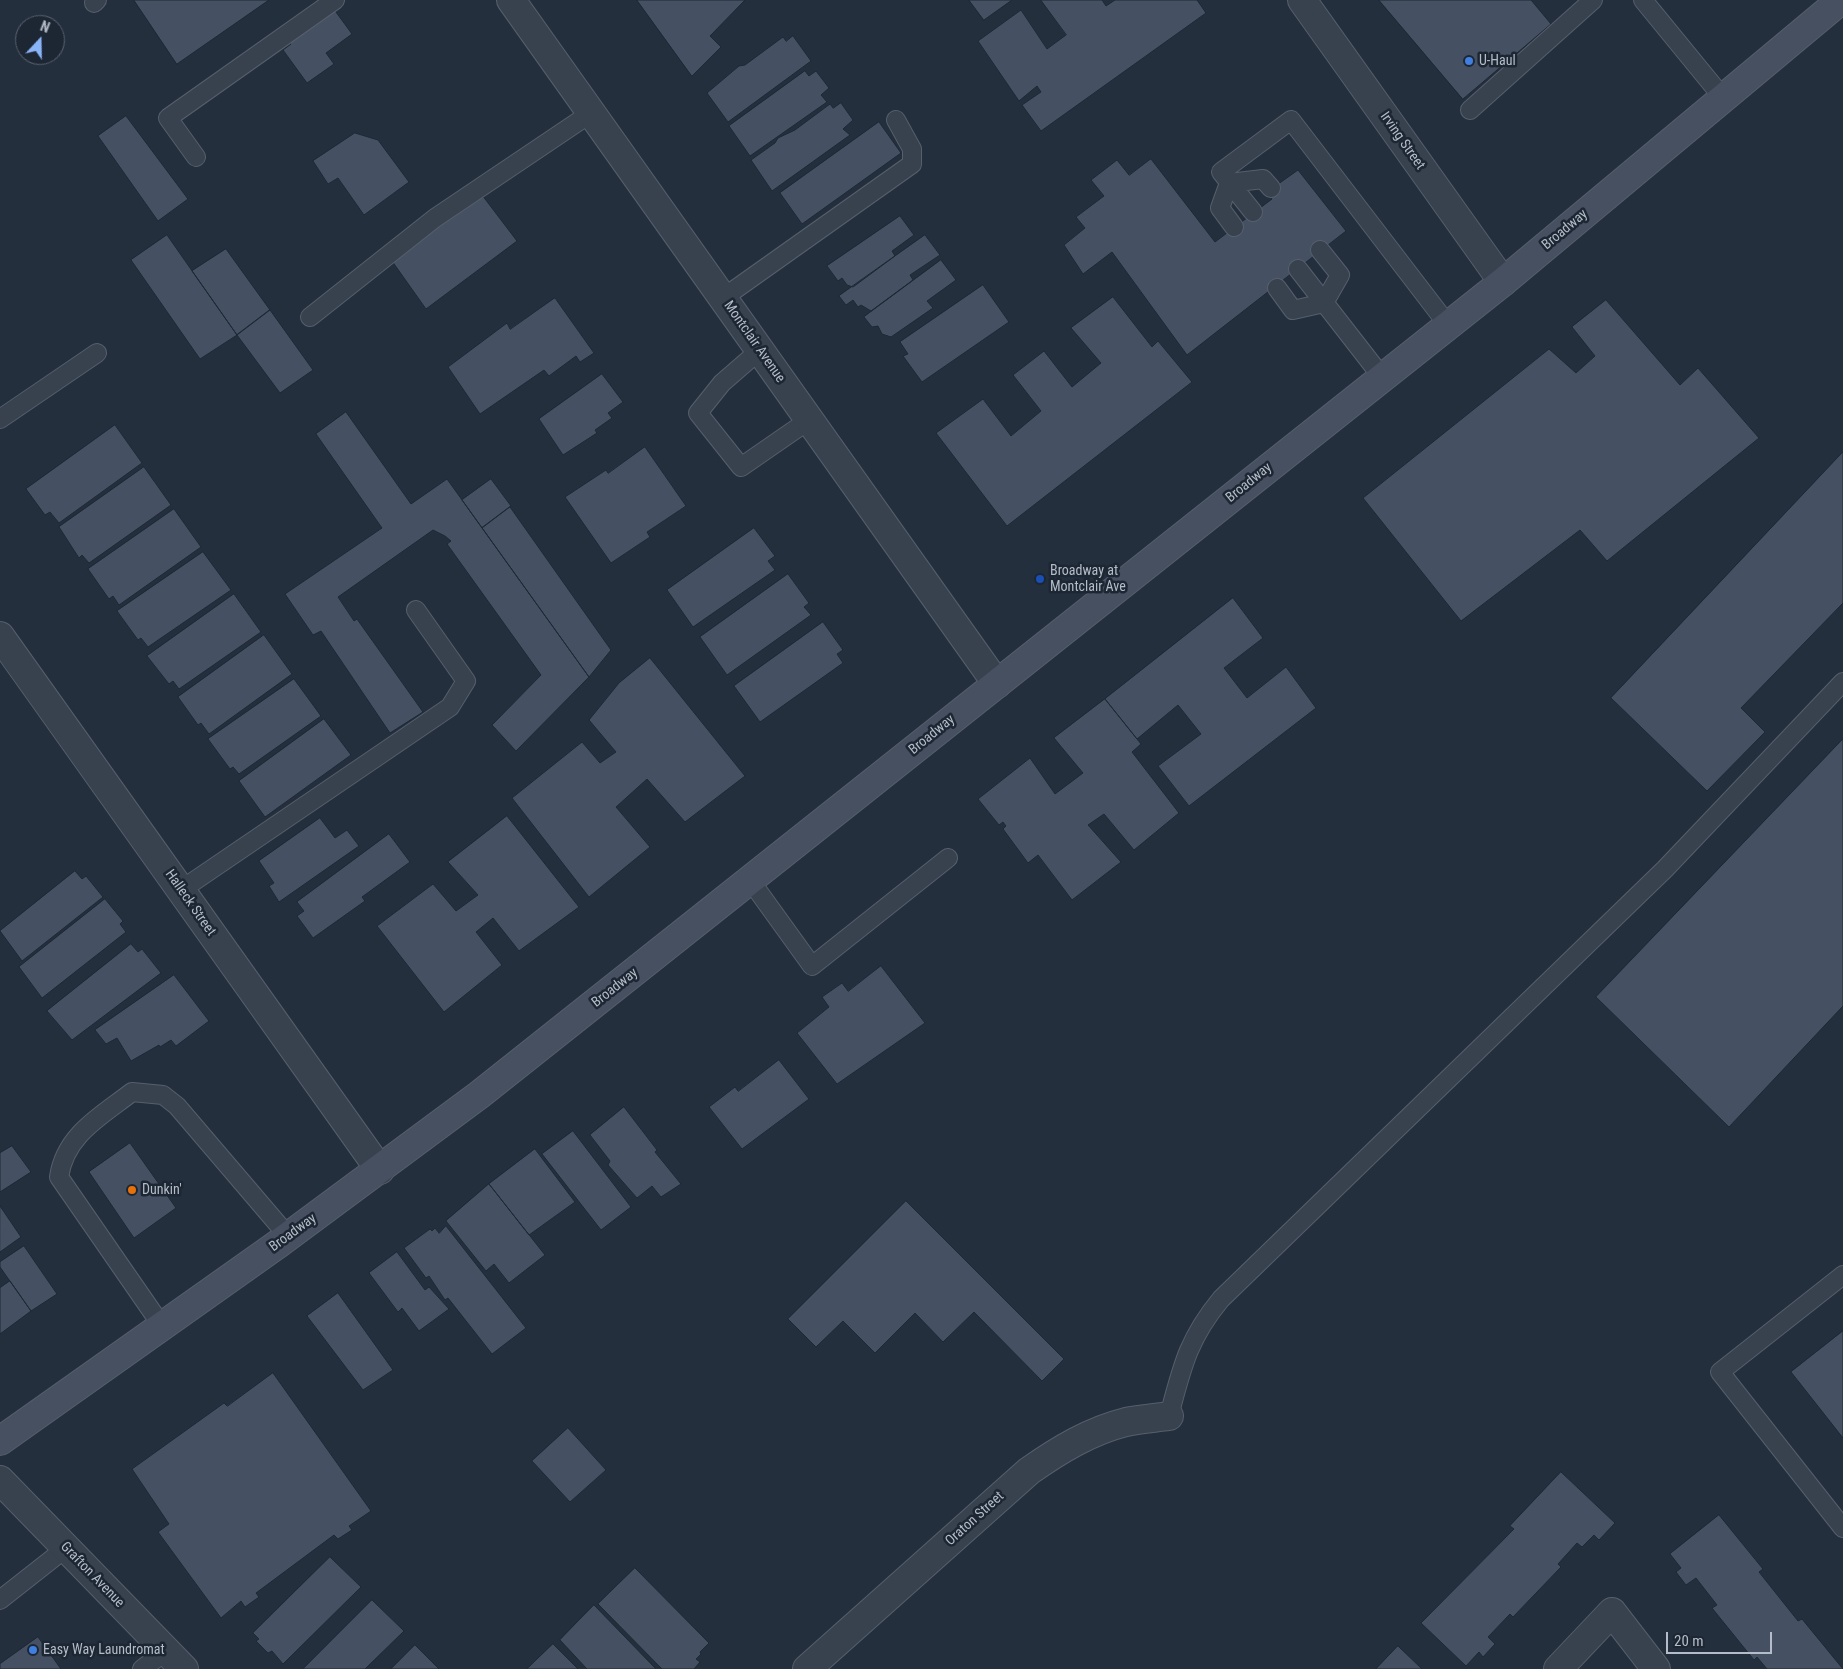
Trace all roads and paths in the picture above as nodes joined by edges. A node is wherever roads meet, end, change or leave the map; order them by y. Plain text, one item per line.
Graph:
1 (335, 0) edge
2 (510, 0) edge
3 (1302, 0) edge
4 (1593, 0) edge
5 (1643, 0) edge
6 (1841, 0) edge
7 (1724, 99) junction
8 (1470, 110) dead end
9 (591, 113) junction
10 (896, 120) dead end
11 (196, 157) dead end
12 (1230, 183) junction
13 (1270, 188) dead end
14 (1253, 212) dead end
15 (1234, 227) dead end
16 (1320, 250) dead end
17 (1298, 269) dead end
18 (1503, 282) junction
19 (1277, 288) dead end
20 (723, 298) junction
21 (1324, 303) junction
22 (310, 317) dead end
23 (1448, 325) junction
24 (760, 350) junction
25 (97, 353) dead end
26 (1382, 377) junction
27 (0, 419) edge
28 (809, 420) junction
29 (416, 610) dead end
30 (0, 636) edge
31 (1843, 682) edge
32 (997, 684) junction
33 (948, 858) dead end
34 (750, 880) junction
35 (181, 890) junction
36 (380, 1170) junction
37 (288, 1236) junction
38 (1843, 1275) edge
39 (162, 1326) junction
40 (1169, 1416) joint
41 (0, 1441) edge
42 (0, 1480) edge
43 (1843, 1528) edge
44 (66, 1548) junction
45 (0, 1600) edge
46 (175, 1660) edge
47 (142, 1669) edge
48 (807, 1669) edge
49 (1558, 1669) edge
50 (1656, 1669) edge

1 - 11 lane
2 - 9 street, Montclair Avenue
3 - 18 street, Irving Street
4 - 8 lane
5 - 7 lane
6 - 7 main road, Broadway
7 - 18 main road, Broadway
9 - 20 street, Montclair Avenue
9 - 22 lane
10 - 20 lane
12 - 13 lane
12 - 14 lane
12 - 15 lane
12 - 23 lane
16 - 21 lane
17 - 21 lane
18 - 23 main road, Broadway
19 - 21 lane
20 - 24 street, Montclair Avenue
21 - 26 lane
23 - 26 main road, Broadway
24 - 28 street, Montclair Avenue
24 - 28 lane
25 - 27 lane
26 - 32 main road, Broadway
28 - 32 street, Montclair Avenue
29 - 35 lane
30 - 35 street, Halleck Street
31 - 40 lane
32 - 34 main road, Broadway
33 - 34 lane
34 - 36 main road, Broadway
35 - 36 street, Halleck Street
36 - 37 main road, Broadway
37 - 39 main road, Broadway
37 - 39 lane
38 - 43 lane
39 - 41 main road, Broadway
40 - 48 street, Oraton Street
42 - 44 street, Grafton Avenue
44 - 45 lane
44 - 46 street, Grafton Avenue
46 - 47 lane
49 - 50 street

